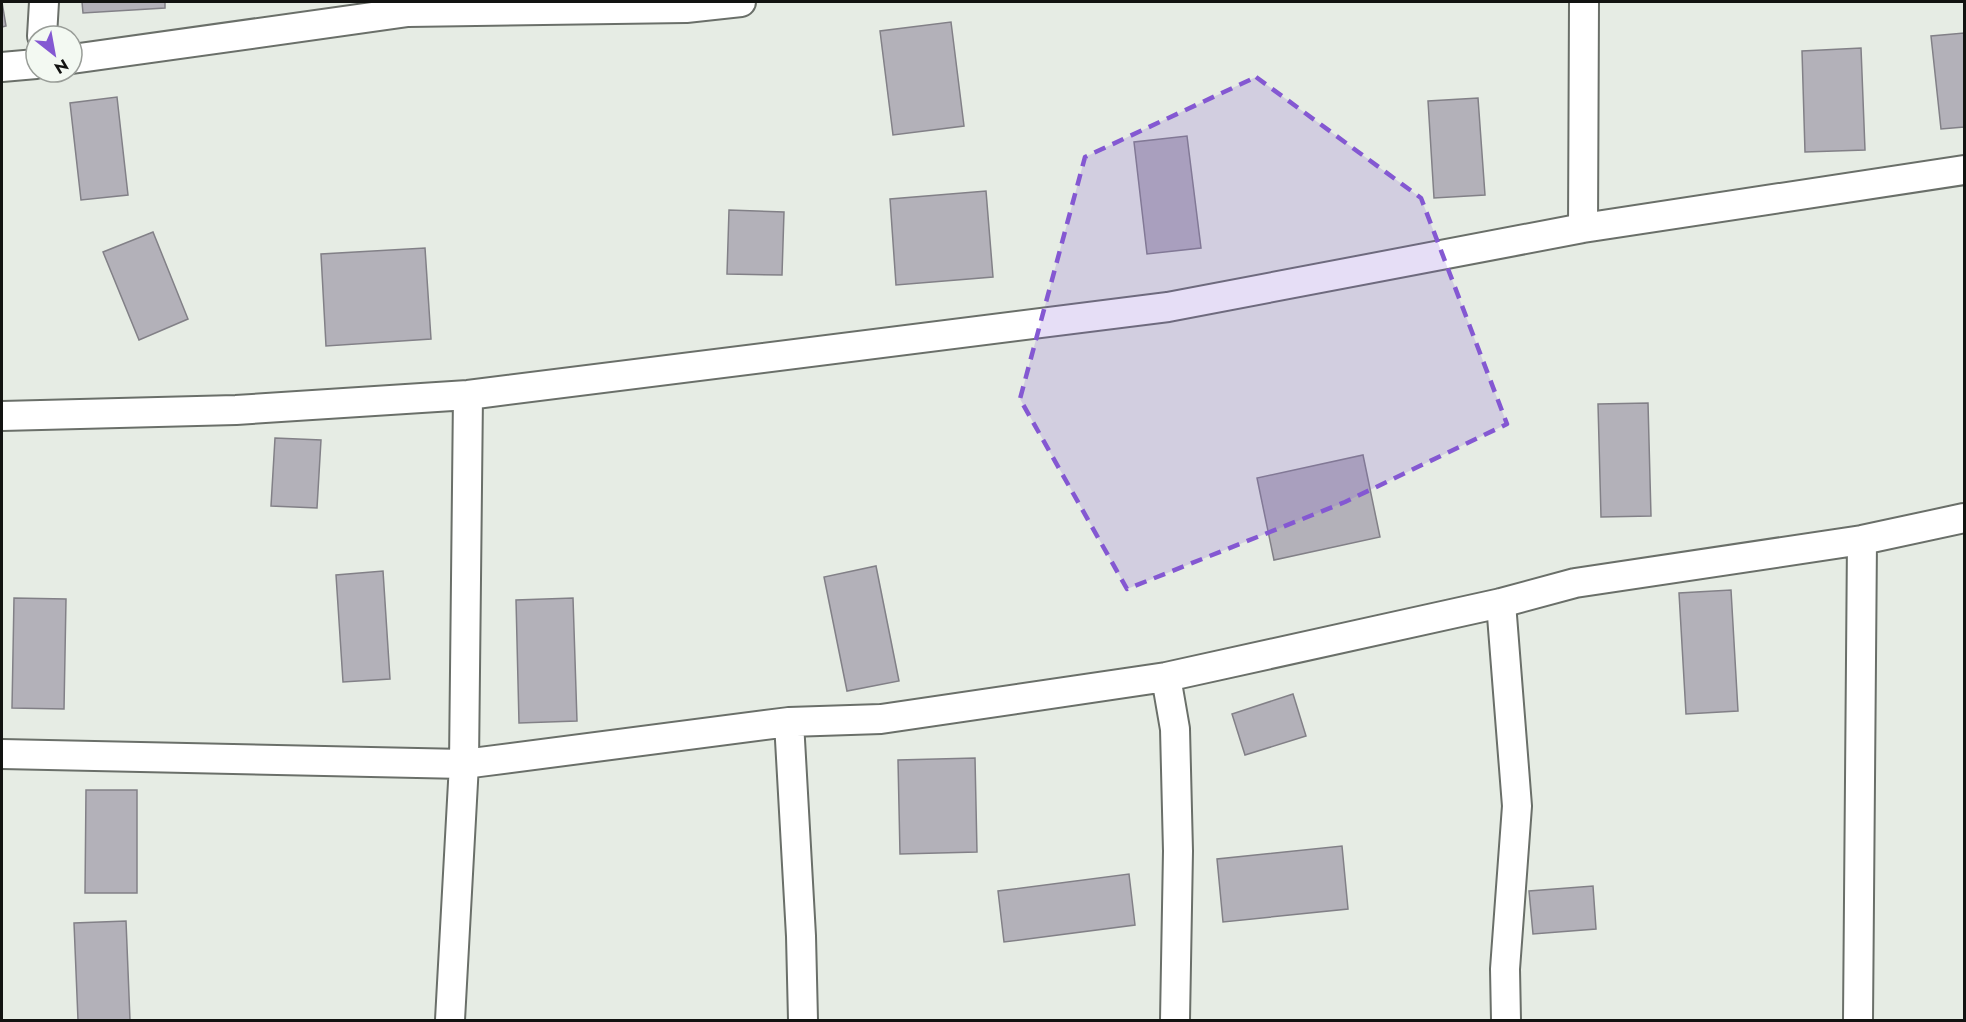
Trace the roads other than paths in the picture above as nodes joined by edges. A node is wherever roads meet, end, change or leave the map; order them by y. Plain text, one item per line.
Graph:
1 (44, 2) edge
2 (741, 2) edge
3 (1584, 2) edge
4 (407, 7) edge
5 (43, 24) edge
6 (84, 57) edge
7 (24, 65) edge
8 (2, 67) edge
9 (1965, 170) edge
10 (1583, 228) junction
11 (468, 395) junction
12 (2, 416) edge
13 (1965, 518) edge
14 (1862, 540) junction
15 (1501, 603) junction
16 (1166, 677) junction
17 (789, 722) junction
18 (2, 754) edge
19 (464, 764) junction
20 (450, 1020) edge
21 (803, 1020) edge
22 (1176, 1020) edge
23 (1506, 1020) edge
24 (1858, 1020) edge

1 - 5 street
2 - 4 street
3 - 10 street
4 - 6 street
7 - 8 street
9 - 10 street
10 - 11 street
11 - 12 street
11 - 19 street
13 - 14 street
14 - 15 street
14 - 24 street
15 - 16 street
15 - 23 street
16 - 17 street
16 - 22 street
17 - 19 street
17 - 21 street
18 - 19 street
19 - 20 street

